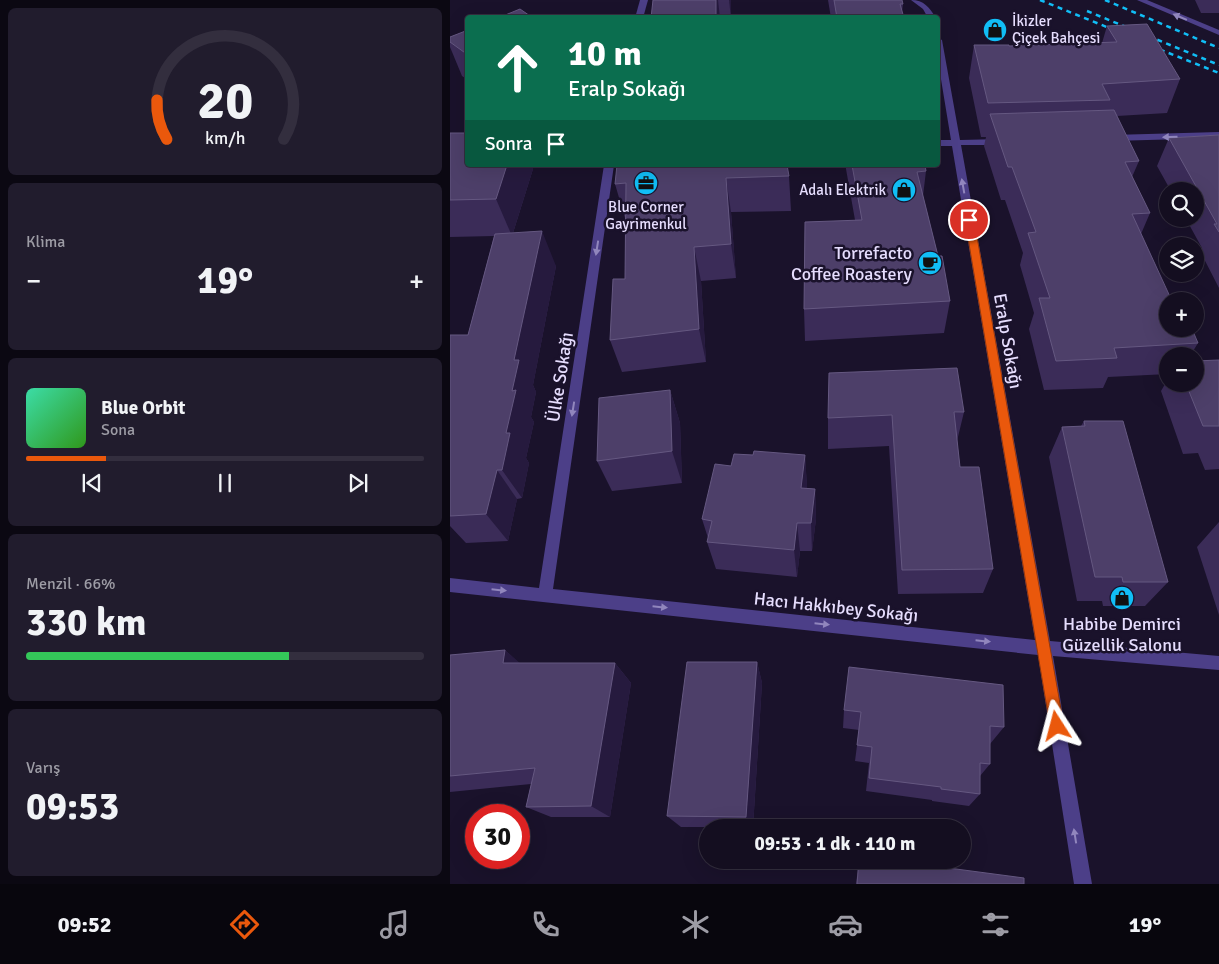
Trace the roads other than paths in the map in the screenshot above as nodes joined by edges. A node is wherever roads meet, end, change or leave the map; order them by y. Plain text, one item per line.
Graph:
1 (644, 0) edge
2 (915, 0) edge
3 (1141, 0) edge
4 (640, 15) edge
5 (930, 15) edge
6 (1219, 33) edge
7 (940, 55) edge
8 (1219, 136) edge
9 (1102, 139) edge
10 (1014, 141) edge
11 (940, 143) edge
12 (956, 143) junction
13 (609, 167) edge
14 (450, 585) edge
15 (545, 594) junction
16 (1044, 648) junction
17 (1219, 663) edge
18 (1083, 884) edge

1 - 4 street
2 - 5 street
6 -> 3 street
7 - 12 street, Eralp Sokağı
8 -> 9 street
10 - 12 street
11 - 12 street
16 -> 12 street, Eralp Sokağı
13 -> 15 street, Ülke Sokağı
14 -> 15 street, Hacı Hakkıbey Sokağı
15 -> 16 street, Hacı Hakkıbey Sokağı
16 - 17 street, Hacı Hakkıbey Sokağı
18 -> 16 street, Eralp Sokağı

